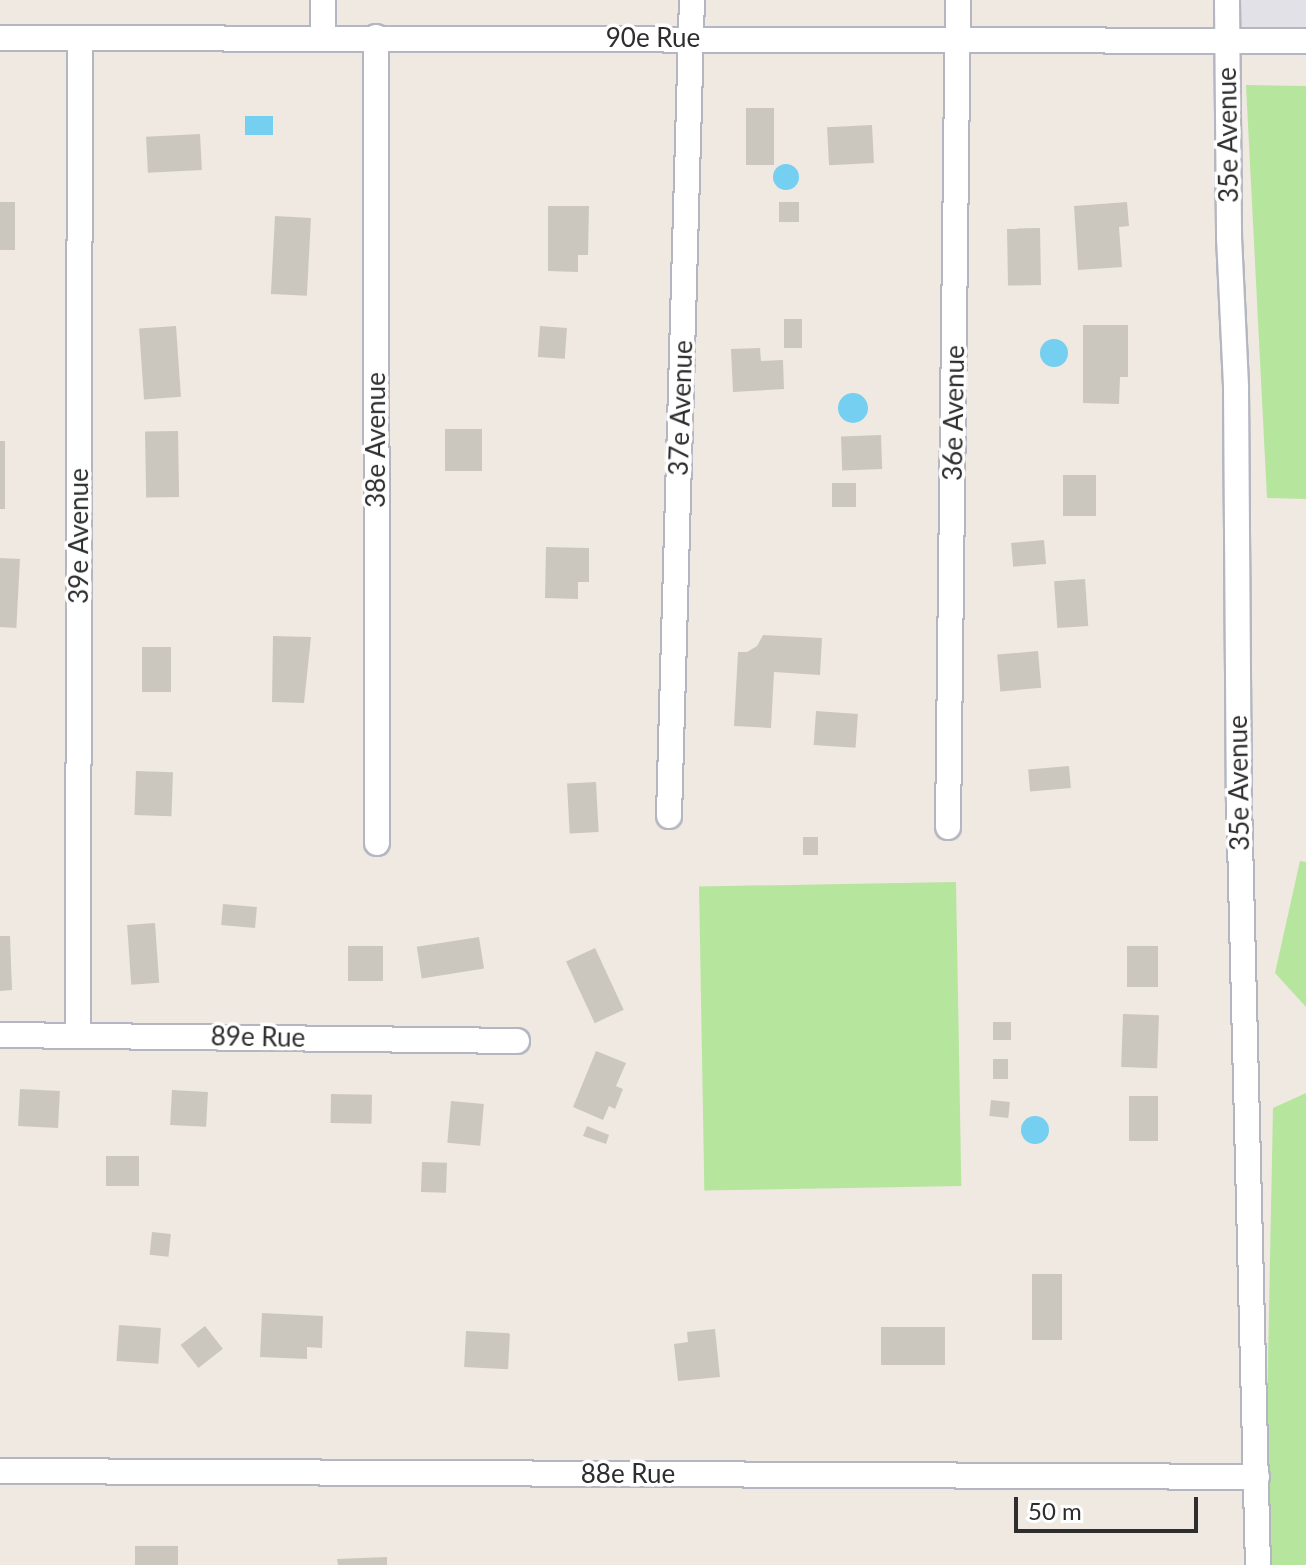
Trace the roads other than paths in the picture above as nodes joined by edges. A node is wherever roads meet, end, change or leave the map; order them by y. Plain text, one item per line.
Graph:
1 (323, 0) edge
2 (692, 0) edge
3 (958, 0) edge
4 (1227, 0) edge
5 (323, 37) junction
6 (376, 37) junction
7 (0, 38) edge
8 (80, 38) junction
9 (692, 38) junction
10 (959, 39) junction
11 (1227, 41) junction
12 (1306, 41) edge
13 (669, 816) dead end
14 (948, 827) dead end
15 (377, 843) dead end
16 (0, 1035) edge
17 (78, 1035) junction
18 (517, 1041) dead end
19 (0, 1471) edge
20 (1257, 1477) junction
21 (1258, 1565) edge

1 - 5 street
2 - 9 street, 37e Avenue
3 - 10 street, 36e Avenue
4 - 11 street, 35e Avenue
5 - 6 street, 90e Rue
5 - 8 street, 90e Rue
6 - 9 street, 90e Rue
6 - 15 street, 38e Avenue
7 - 8 street, 90e Rue
8 - 17 street, 39e Avenue
9 - 10 street, 90e Rue
9 - 13 street, 37e Avenue
10 - 11 street, 90e Rue
10 - 14 street, 36e Avenue
11 - 12 street, 90e Rue
11 - 20 street, 35e Avenue
16 - 17 street, 89e Rue
17 - 18 street, 89e Rue
19 - 20 street, 88e Rue
20 - 21 street, 35e Avenue

